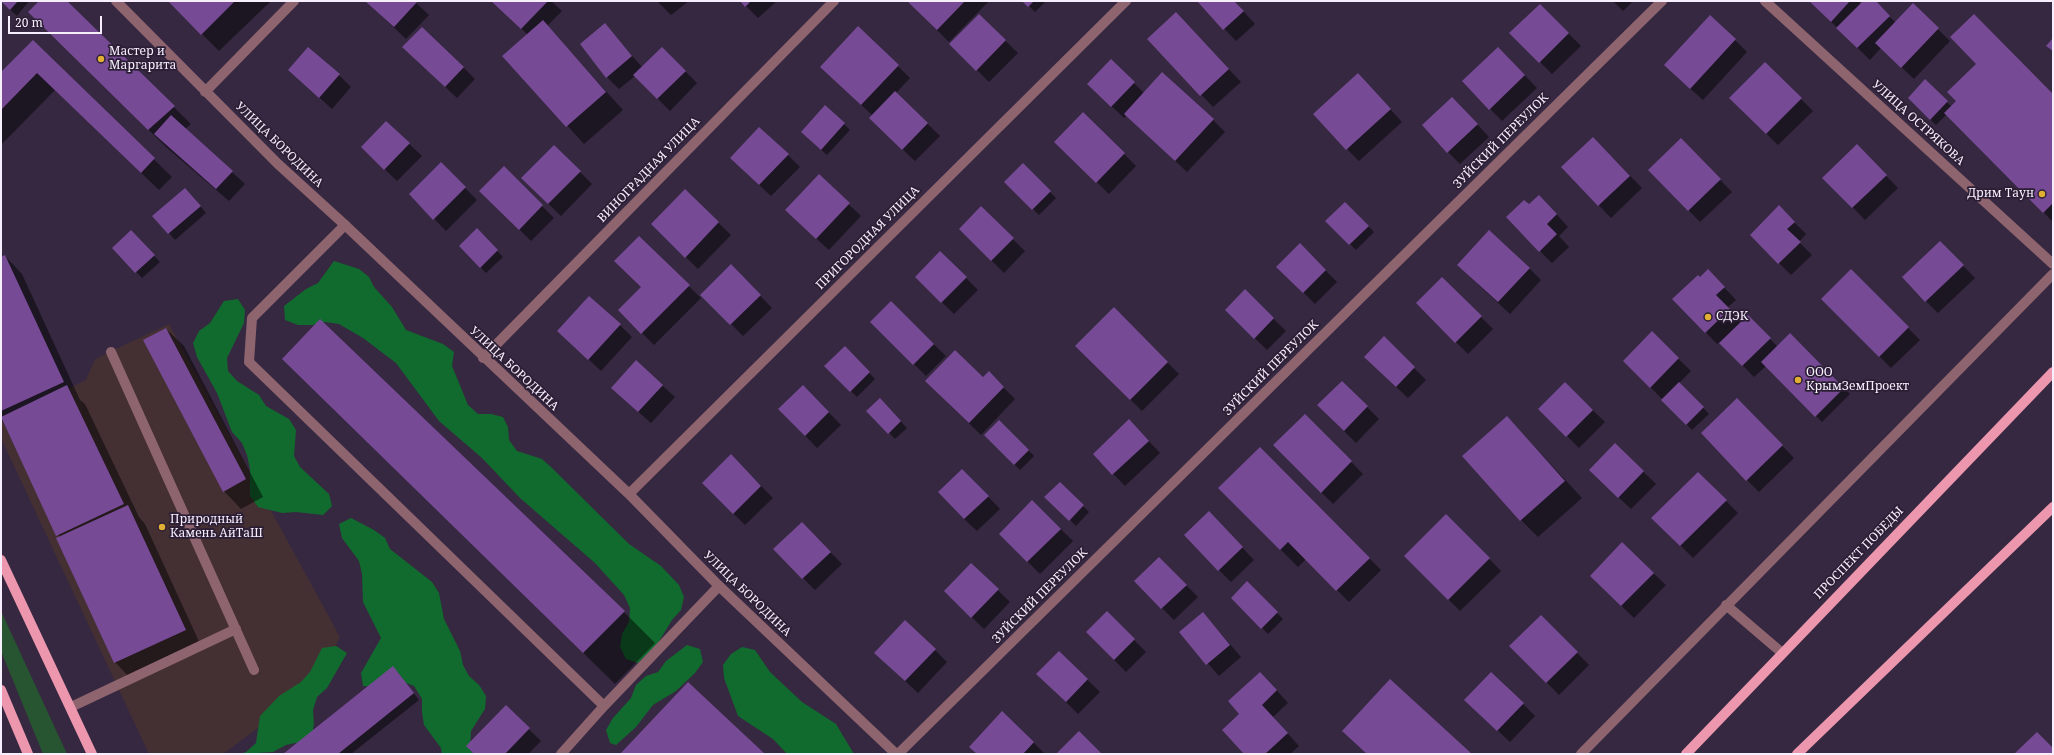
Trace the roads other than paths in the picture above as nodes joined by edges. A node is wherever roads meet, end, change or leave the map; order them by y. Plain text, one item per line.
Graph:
1 (116, 1) edge
2 (294, 1) edge
3 (834, 1) edge
4 (1126, 1) edge
5 (1662, 1) edge
6 (1765, 1) edge
7 (205, 92) junction
8 (345, 225) junction
9 (2053, 264) edge
10 (2053, 274) edge
11 (111, 352) dead end
12 (483, 358) junction
13 (2053, 372) edge
14 (629, 494) junction
15 (2053, 507) edge
16 (1, 560) edge
17 (719, 586) junction
18 (1726, 605) junction
19 (236, 629) junction
20 (1782, 652) junction
21 (254, 670) dead end
22 (1, 690) edge
23 (604, 706) junction
24 (71, 707) junction
25 (28, 754) edge
26 (92, 754) edge
27 (561, 754) edge
28 (897, 754) edge
29 (1581, 754) edge
30 (1686, 754) edge
31 (1797, 754) edge

1 - 7 street, УЛИЦА БОРОДИНА
2 - 7 street
3 - 12 street, ВИНОГРАДНАЯ УЛИЦА
4 - 14 street, ПРИГОРОДНАЯ УЛИЦА
5 - 28 street, ЗУЙСКИЙ ПЕРЕУЛОК
6 - 9 street, УЛИЦА ОСТРЯКОВА
7 - 8 street, УЛИЦА БОРОДИНА
8 - 12 street, УЛИЦА БОРОДИНА
8 - 23 street
10 - 18 street
11 - 19 street
12 - 14 street, УЛИЦА БОРОДИНА
13 - 20 main road, ПРОСПЕКТ ПОБЕДЫ
14 - 17 street, УЛИЦА БОРОДИНА
15 - 31 main road
16 - 24 main road
17 - 23 street
17 - 28 street, УЛИЦА БОРОДИНА
18 - 20 street
18 - 29 street
19 - 21 street
19 - 24 street
20 - 30 main road, ПРОСПЕКТ ПОБЕДЫ
22 - 25 main road
23 - 27 street
24 - 26 main road

